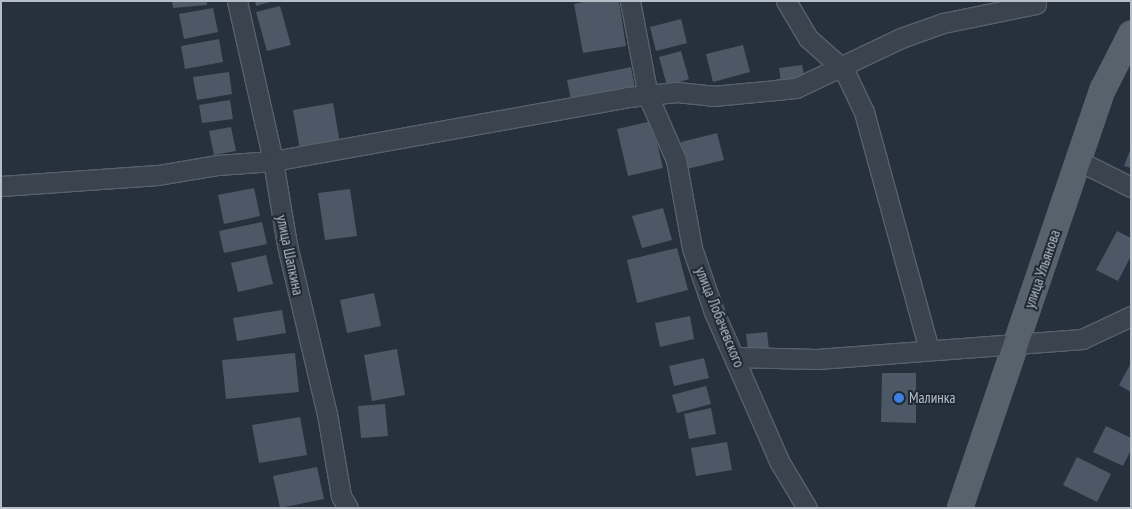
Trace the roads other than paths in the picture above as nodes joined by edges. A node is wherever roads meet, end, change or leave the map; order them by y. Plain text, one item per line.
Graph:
1 (237, 1) edge
2 (630, 1) edge
3 (786, 1) edge
4 (1036, 4) dead end
5 (1131, 34) edge
6 (838, 66) junction
7 (648, 96) junction
8 (1079, 161) junction
9 (272, 162) junction
10 (1, 186) edge
11 (1131, 188) edge
12 (1131, 316) edge
13 (1016, 344) junction
14 (929, 349) junction
15 (736, 358) junction
16 (348, 508) edge
17 (807, 508) edge
18 (960, 508) edge

1 - 9 street, улица Шапкина
2 - 7 street, улица Лобачевского
3 - 6 street
4 - 6 street
5 - 8 main road, улица Ульянова
6 - 7 street
6 - 14 street
7 - 9 street
7 - 15 street, улица Лобачевского
8 - 11 street
8 - 13 main road, улица Ульянова
9 - 10 street
9 - 16 street, улица Шапкина
12 - 13 street
13 - 14 street
13 - 18 main road, улица Ульянова
14 - 15 street
15 - 17 street, улица Лобачевского

